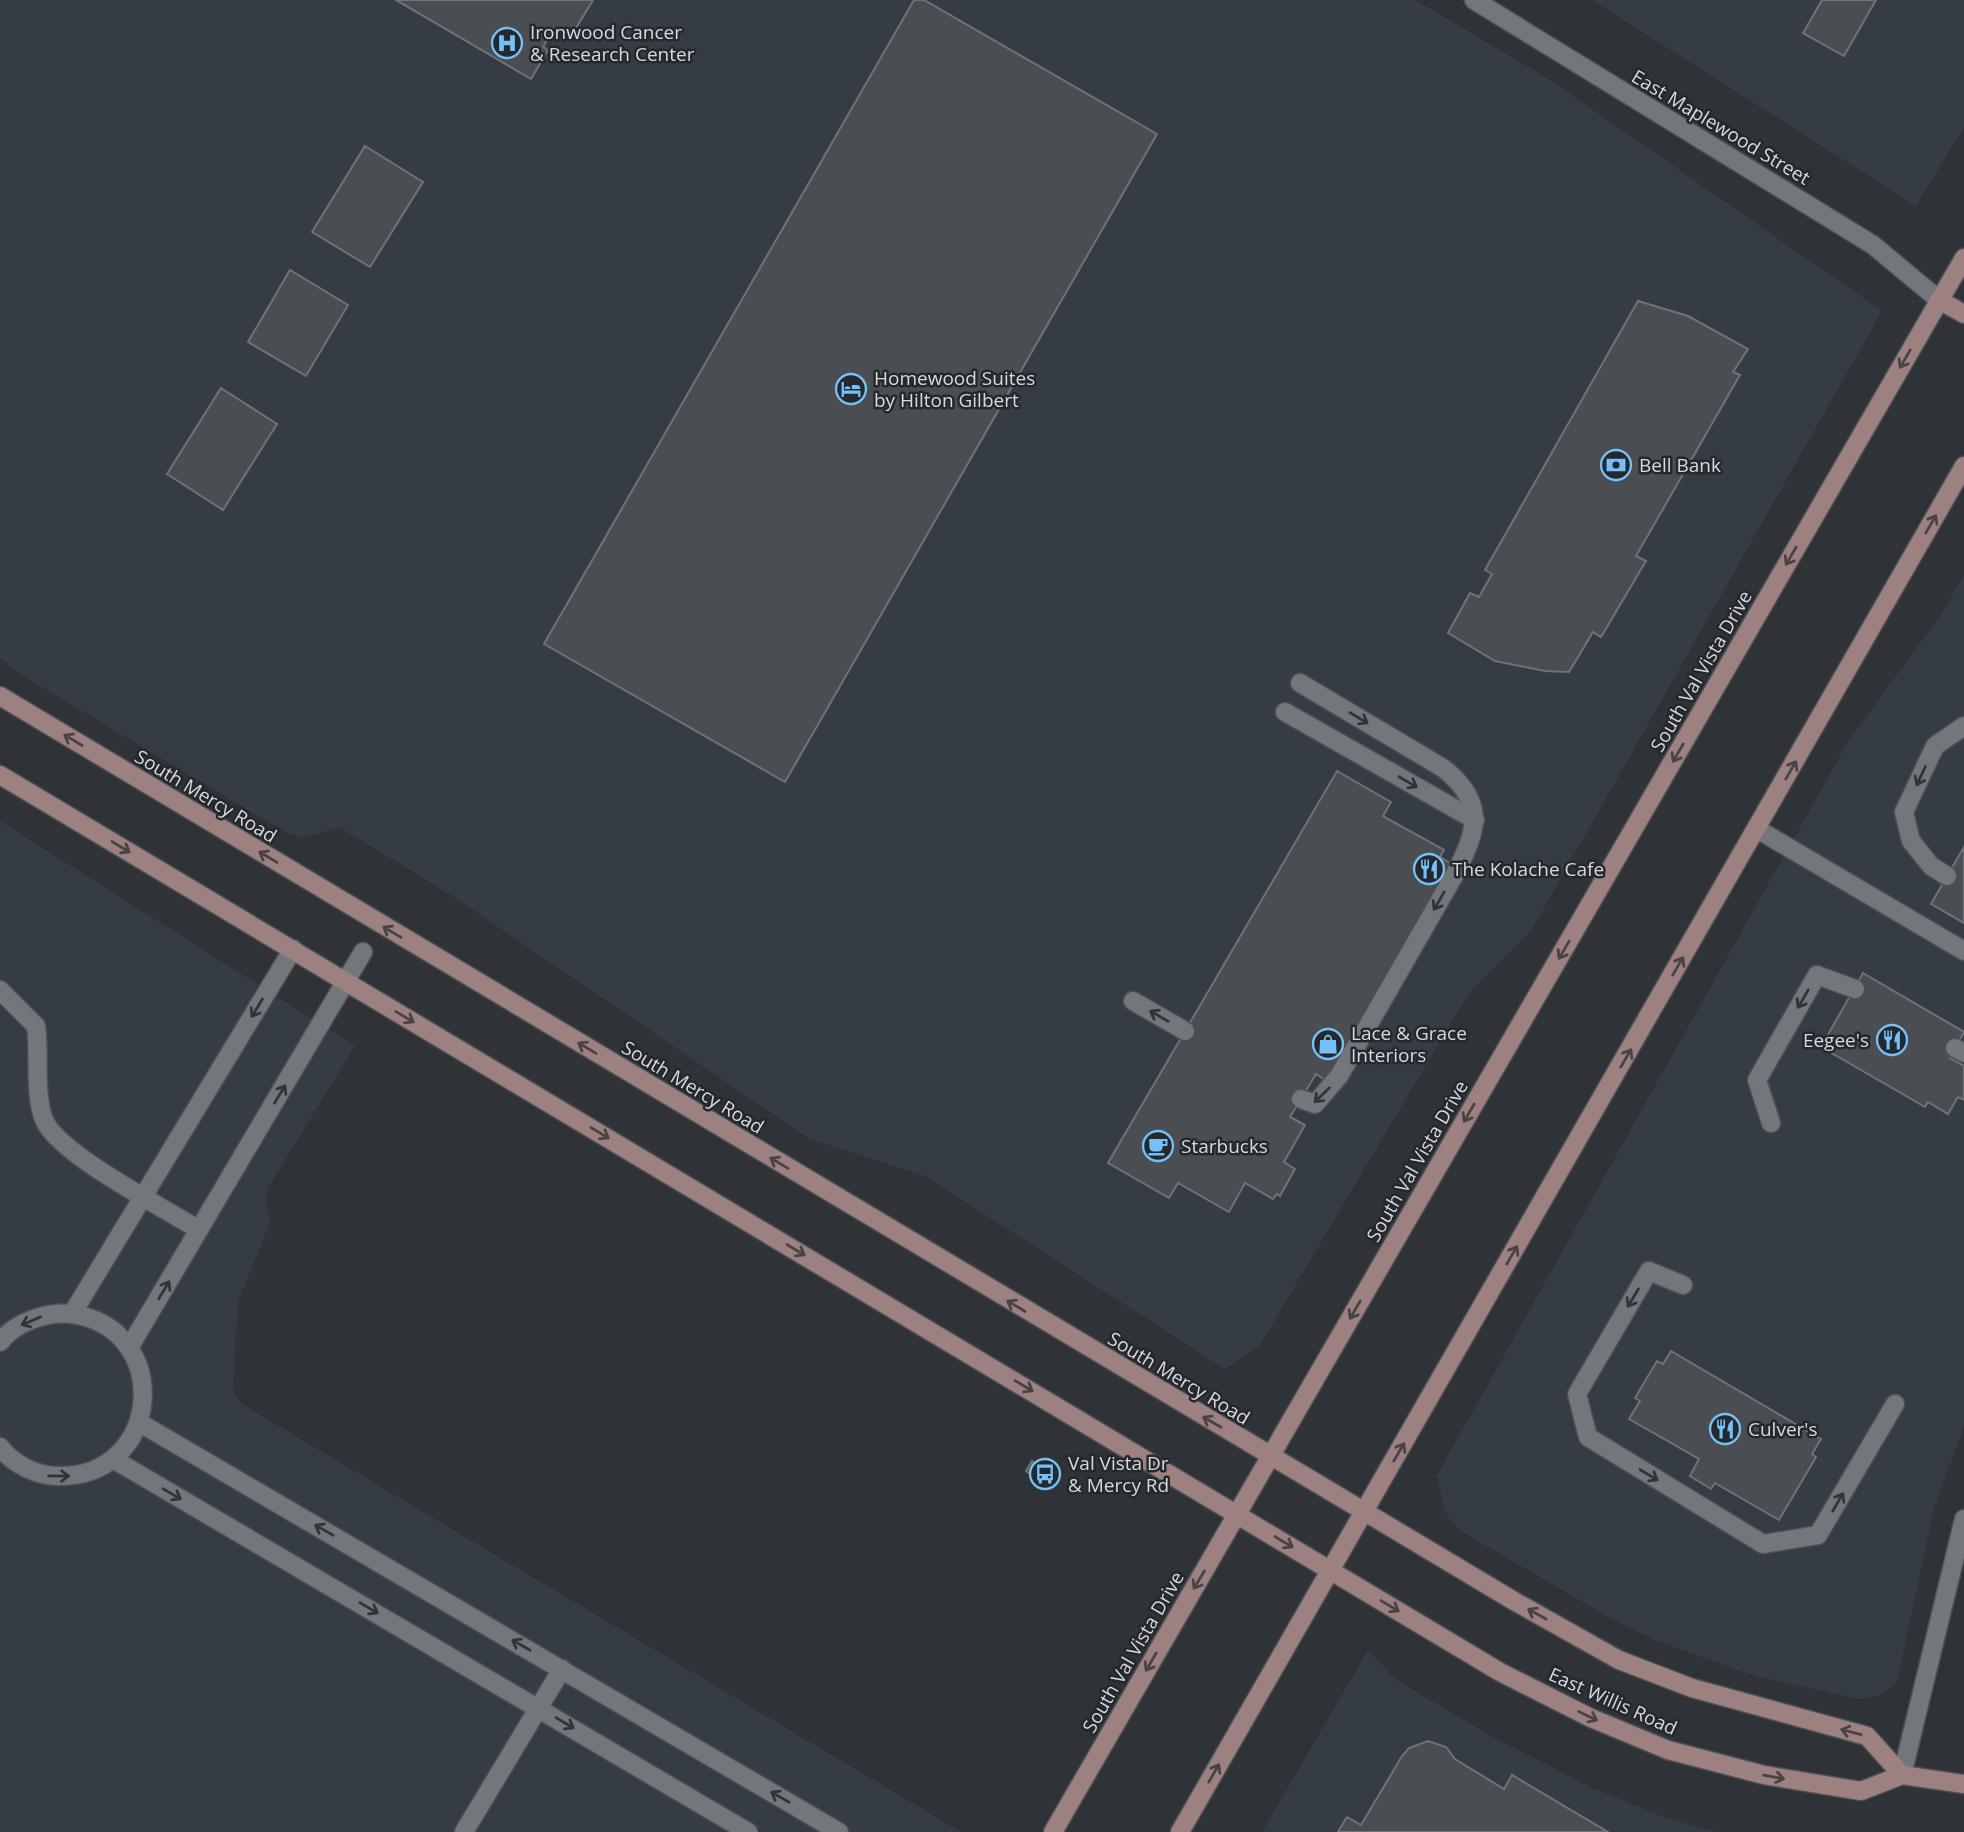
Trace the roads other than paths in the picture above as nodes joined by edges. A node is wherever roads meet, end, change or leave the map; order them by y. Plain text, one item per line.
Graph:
1 (1474, 0) edge
2 (1964, 258) edge
3 (1939, 300) junction
4 (1964, 314) edge
5 (1964, 467) edge
6 (1300, 683) dead end
7 (0, 696) edge
8 (1285, 712) dead end
9 (1964, 726) edge
10 (0, 775) edge
11 (1475, 820) junction
12 (1757, 829) junction
13 (1947, 876) dead end
14 (293, 949) junction
15 (1964, 951) edge
16 (363, 952) dead end
17 (346, 982) junction
18 (1855, 989) dead end
19 (0, 990) edge
20 (1133, 1002) dead end
21 (1185, 1031) dead end
22 (1301, 1099) dead end
23 (1771, 1123) dead end
24 (144, 1195) junction
25 (199, 1230) junction
26 (1683, 1285) dead end
27 (72, 1314) junction
28 (0, 1342) edge
29 (129, 1348) junction
30 (1895, 1404) dead end
31 (140, 1423) junction
32 (0, 1447) edge
33 (1271, 1456) junction
34 (113, 1460) junction
35 (1365, 1512) junction
36 (1237, 1514) junction
37 (1964, 1519) edge
38 (1331, 1571) junction
39 (562, 1669) junction
40 (539, 1708) junction
41 (1902, 1775) junction
42 (1964, 1784) edge
43 (464, 1832) edge
44 (748, 1832) edge
45 (839, 1832) edge
46 (1053, 1832) edge
47 (1180, 1832) edge

1 - 3 street, East Maplewood Street
2 - 3 main road, South Val Vista Drive
3 - 4 main road
3 -> 33 main road, South Val Vista Drive
12 -> 5 main road
6 -> 11 street
33 -> 7 main road, South Mercy Road
8 -> 11 street
9 -> 13 street
10 -> 14 main road
11 -> 22 street
12 - 15 street
35 -> 12 main road
14 - 17 main road
14 -> 24 street
16 - 17 street
25 -> 17 street
17 -> 36 main road
18 -> 23 street
19 - 24 street
21 -> 20 street
24 - 25 street
24 - 27 street
29 -> 25 street
26 -> 30 street
27 -> 28 street
27 - 29 street
29 - 31 street
31 - 34 street
39 -> 31 street
32 -> 34 street
33 - 35 main road, South Mercy Road
33 - 36 main road, South Val Vista Drive
34 -> 40 street
35 - 38 main road
41 -> 35 main road, East Willis Road
36 -> 38 main road
36 -> 46 main road, South Val Vista Drive
37 - 41 street
38 -> 41 main road, East Willis Road
47 -> 38 main road
39 - 40 street
45 -> 39 street
40 - 43 street
40 -> 44 street
41 - 42 main road, East Willis Road

